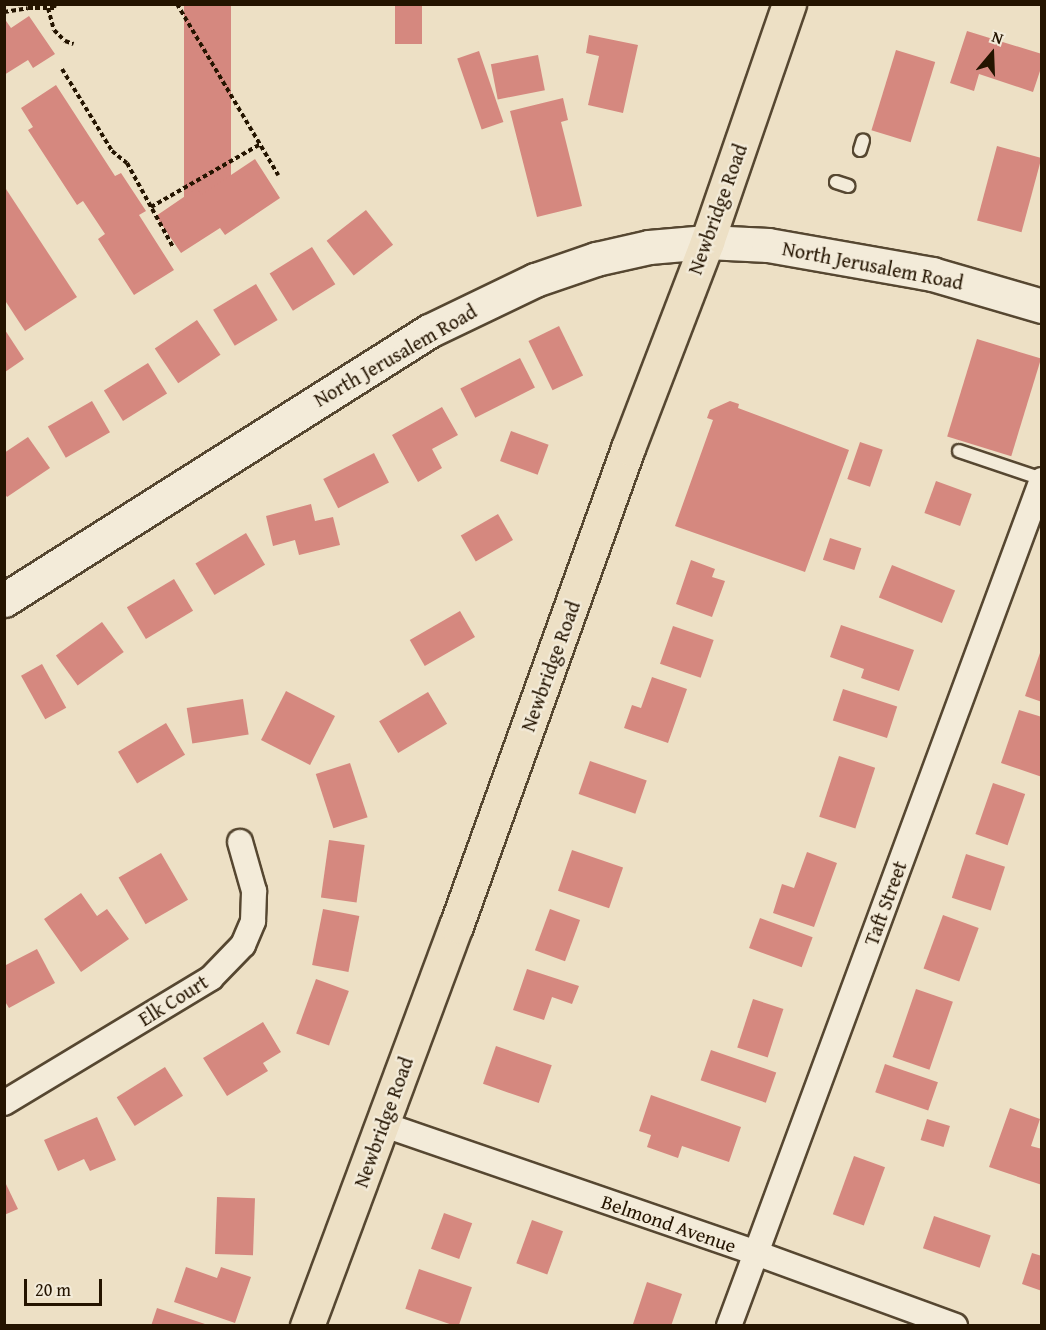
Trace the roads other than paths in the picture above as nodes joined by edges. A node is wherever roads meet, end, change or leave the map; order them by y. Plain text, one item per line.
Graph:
1 (789, 4) edge
2 (707, 242) junction
3 (1041, 306) edge
4 (959, 451) dead end
5 (1041, 480) edge
6 (4, 600) edge
7 (240, 842) dead end
8 (4, 1103) edge
9 (382, 1124) junction
10 (756, 1253) junction
11 (307, 1326) edge
12 (729, 1326) edge
13 (955, 1326) edge

1 - 2 main road, Newbridge Road
2 - 3 main road, North Jerusalem Road
2 - 6 main road, North Jerusalem Road
2 - 9 main road, Newbridge Road
4 - 5 lane
5 - 10 street, Taft Street
7 - 8 street, Elk Court
9 - 10 street, Belmond Avenue
9 - 11 main road, Newbridge Road
10 - 12 street, Taft Street
10 - 13 street, Belmond Avenue

